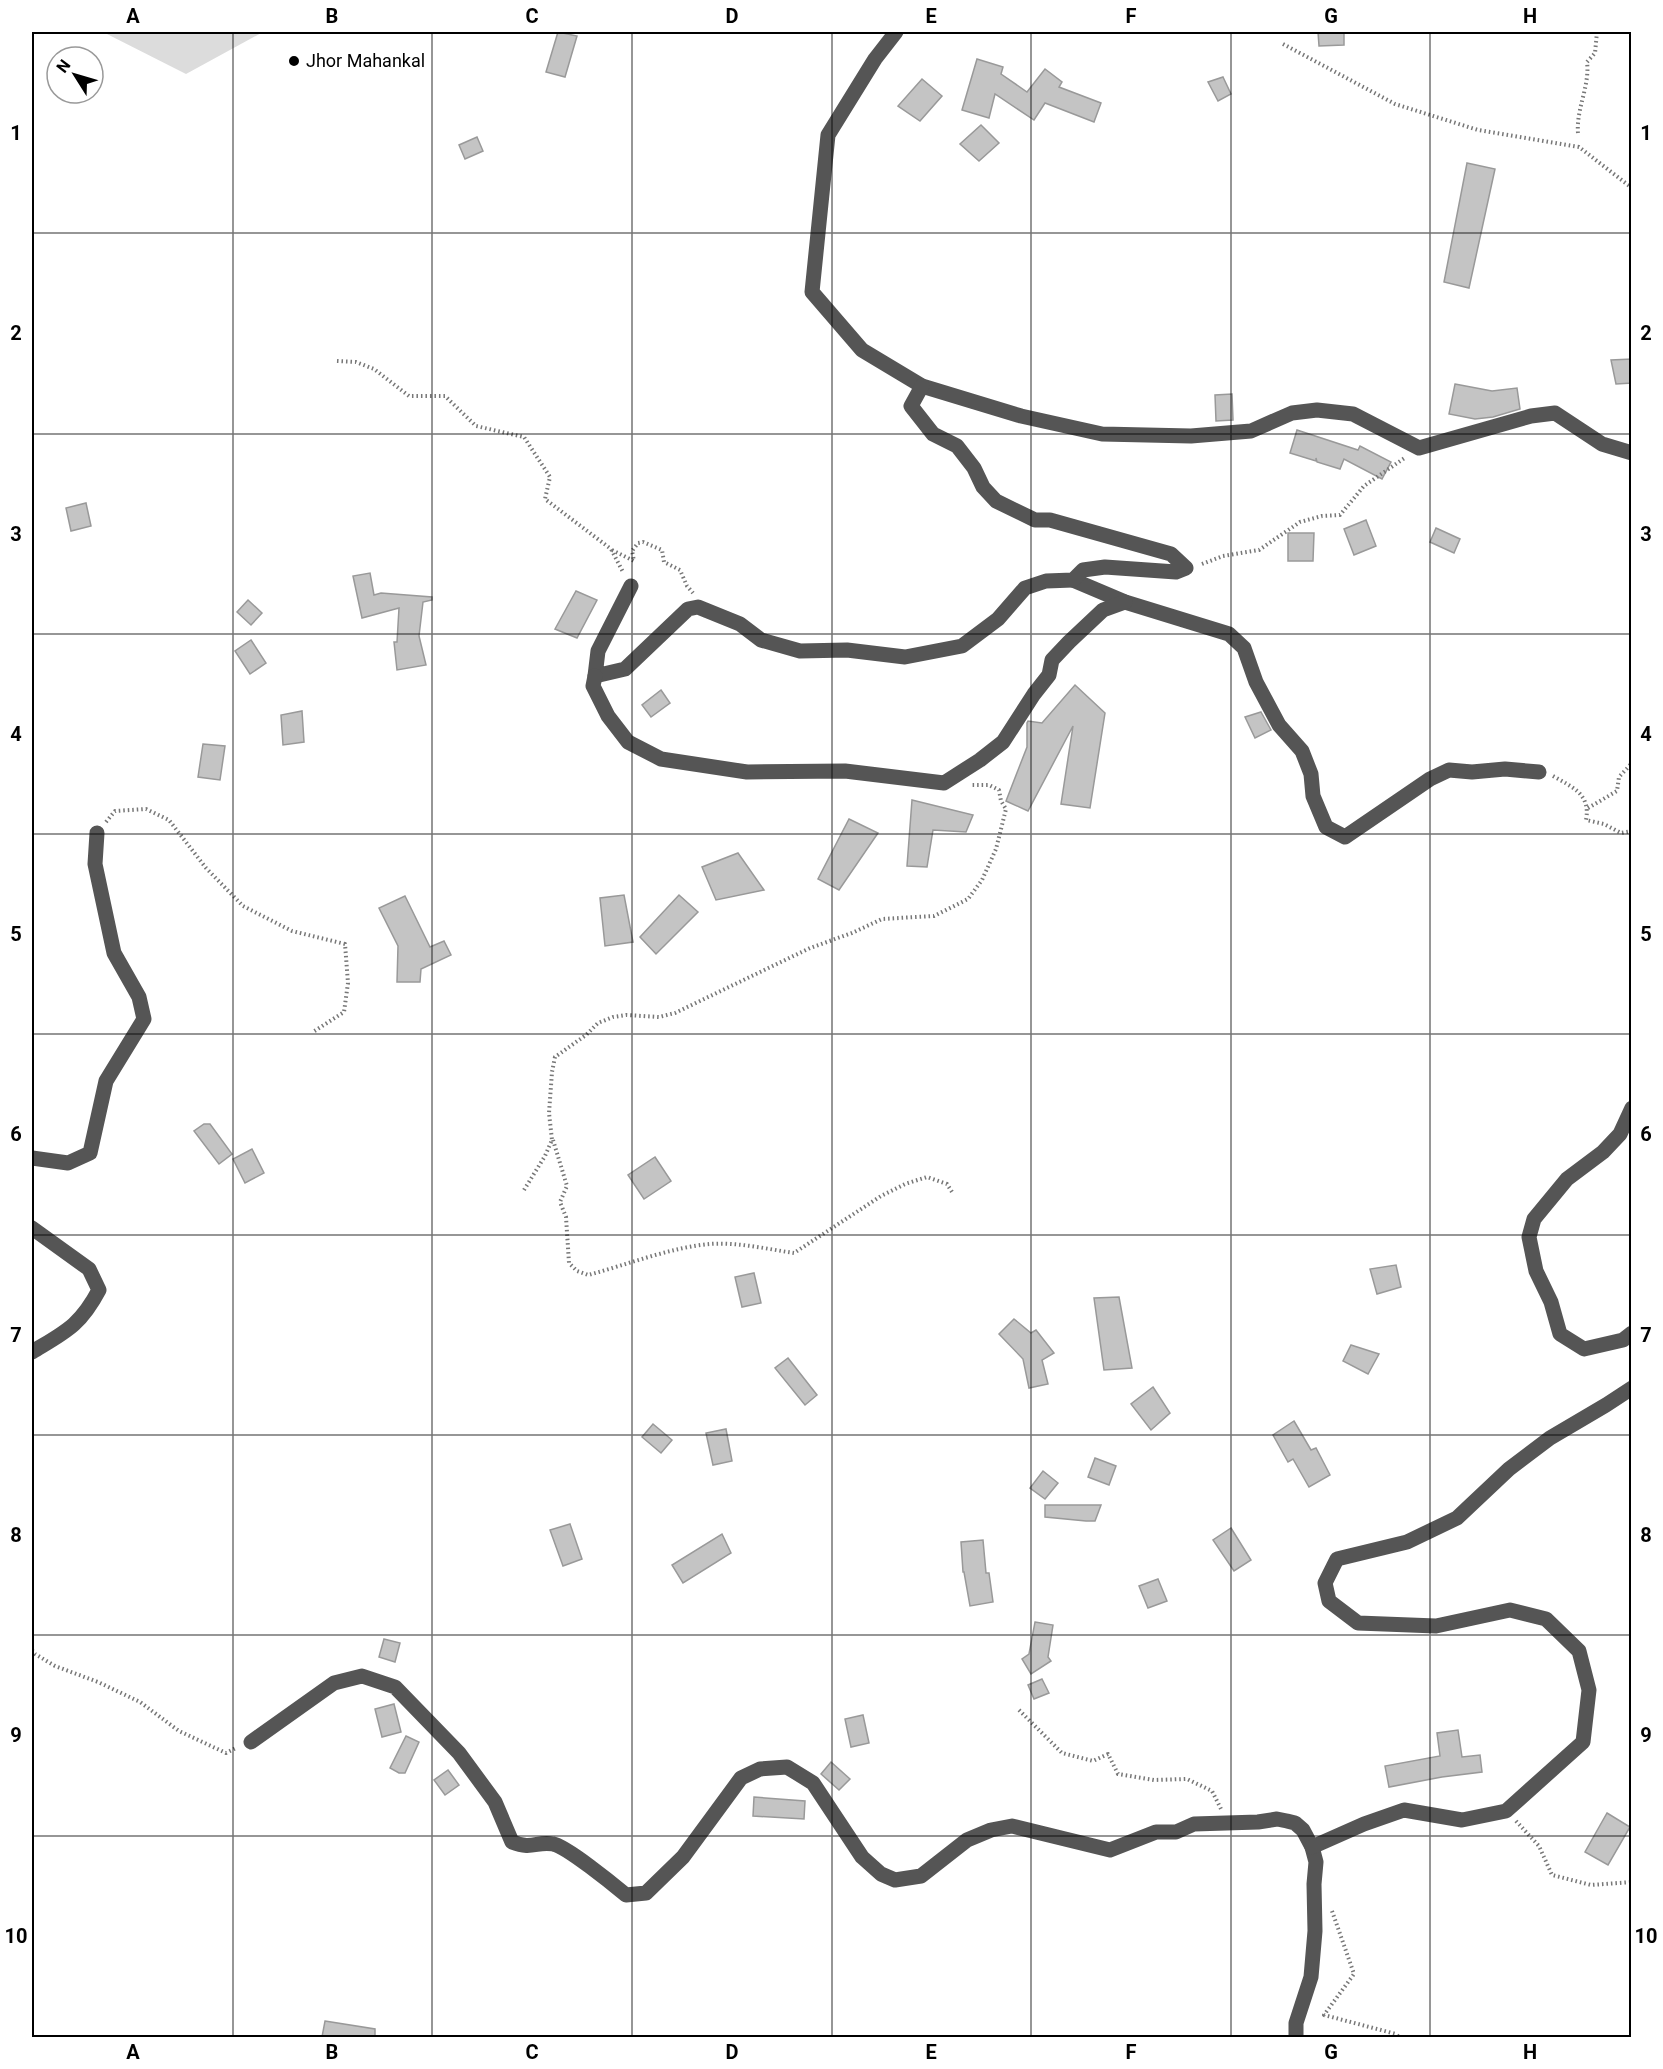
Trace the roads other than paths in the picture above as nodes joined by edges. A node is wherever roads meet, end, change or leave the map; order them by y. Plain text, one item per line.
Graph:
1 (896, 32) edge
2 (922, 386) junction
3 (1632, 453) edge
4 (1073, 580) junction
5 (631, 586) road end
6 (1125, 602) junction
7 (595, 676) junction
8 (1539, 772) road end
9 (97, 833) road end
10 (1632, 1108) edge
11 (32, 1158) edge
12 (32, 1228) edge
13 (1632, 1333) edge
14 (32, 1352) edge
15 (1632, 1388) edge
16 (251, 1742) road end
17 (1312, 1847) junction
18 (1296, 2037) edge

1 - 2 street
2 - 3 street
2 - 4 street
4 - 6 street
4 - 7 street
5 - 7 street
6 - 7 street
6 - 8 street
9 - 11 street
10 - 13 street
12 - 14 street
15 - 17 street
16 - 17 street
17 - 18 street

